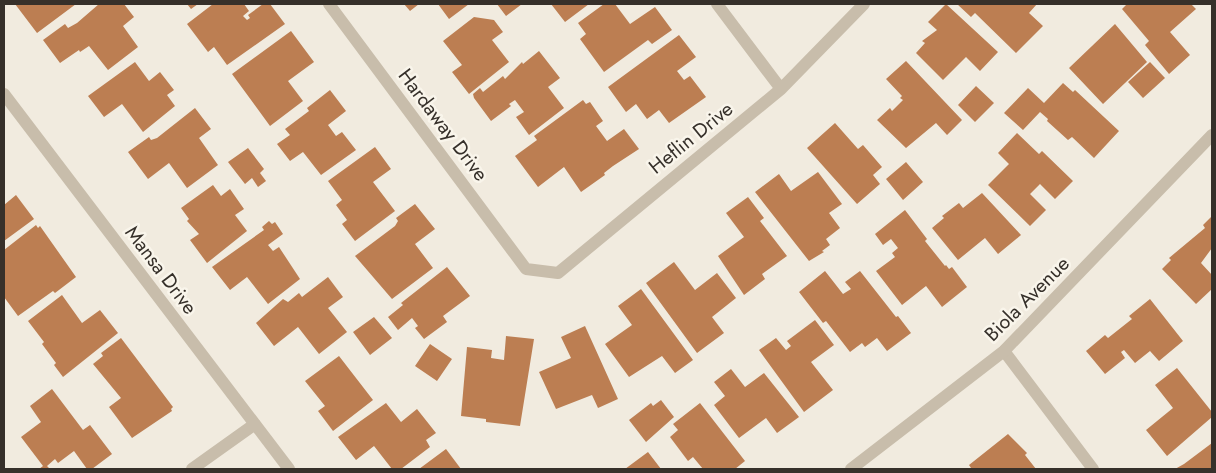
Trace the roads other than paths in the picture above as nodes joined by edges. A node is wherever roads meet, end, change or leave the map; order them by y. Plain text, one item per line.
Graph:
1 (329, 4) edge
2 (717, 4) edge
3 (864, 4) edge
4 (780, 89) junction
5 (4, 94) edge
6 (1212, 135) edge
7 (526, 269) joint
8 (1004, 351) junction
9 (255, 424) junction
10 (192, 469) edge
11 (288, 469) edge
12 (851, 469) edge
13 (1094, 469) edge

1 - 7 street, Hardaway Drive
2 - 4 street
3 - 4 street, Heflin Drive
4 - 7 street, Heflin Drive
5 - 9 street, Mansa Drive
6 - 8 street, Biola Avenue
8 - 12 street, Biola Avenue
8 - 13 street
9 - 10 street
9 - 11 street, Mansa Drive

